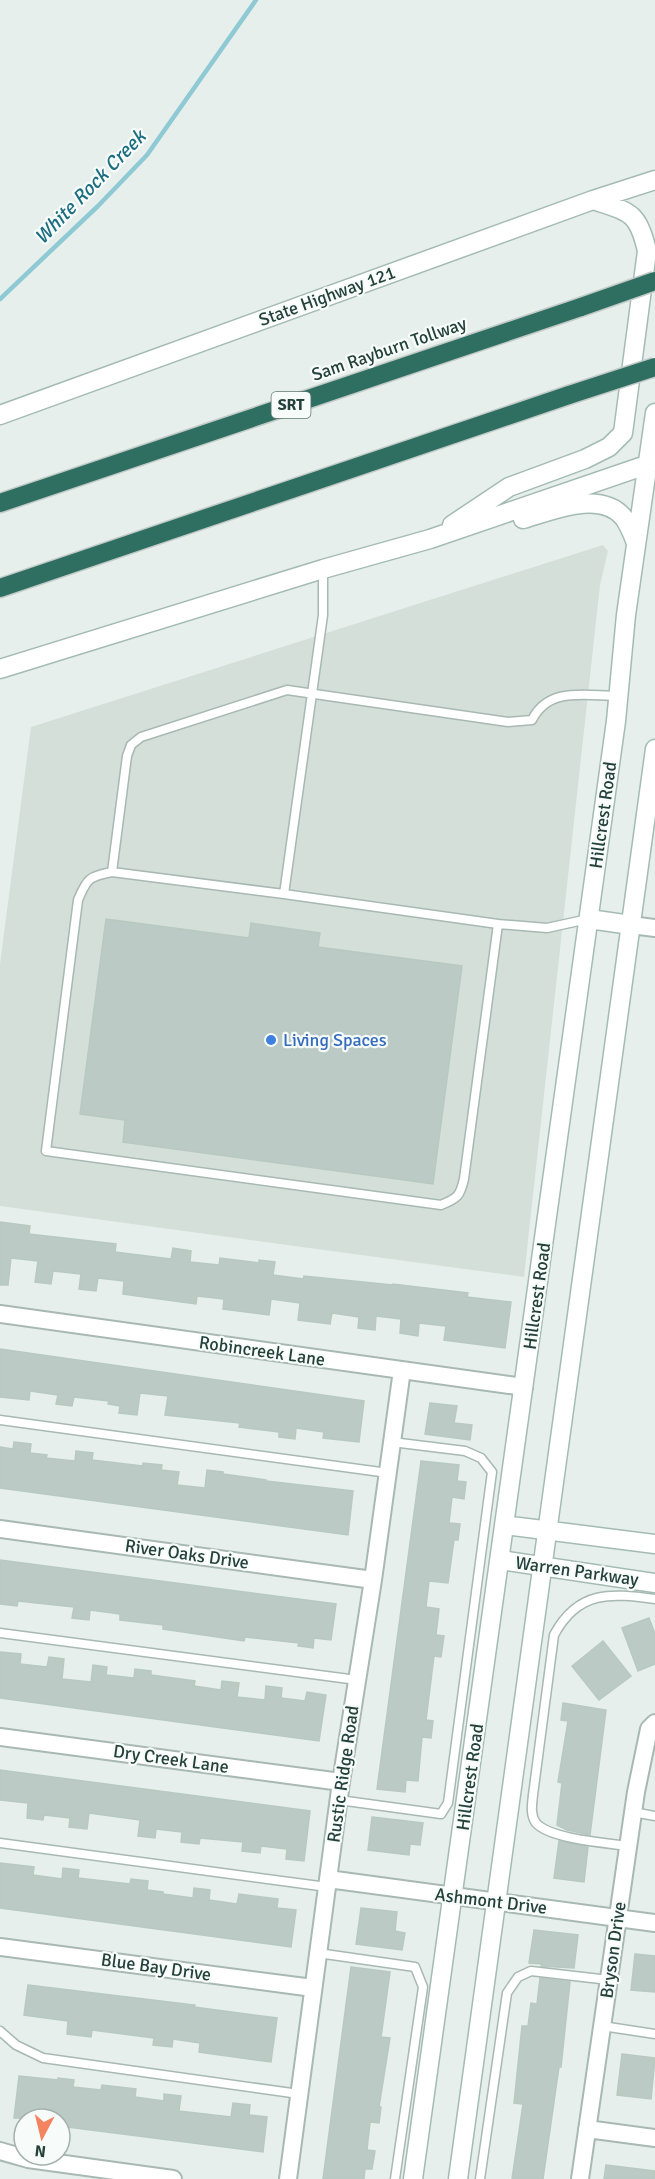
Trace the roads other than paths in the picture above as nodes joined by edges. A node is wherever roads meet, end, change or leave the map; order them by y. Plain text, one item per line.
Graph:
1 (655, 180) edge
2 (593, 200) junction
3 (655, 281) edge
4 (655, 367) edge
5 (655, 412) edge
6 (0, 415) edge
7 (651, 463) edge
8 (0, 503) edge
9 (430, 539) junction
10 (636, 543) junction
11 (323, 569) junction
12 (0, 588) edge
13 (0, 669) edge
14 (312, 693) junction
15 (619, 696) junction
16 (655, 749) edge
17 (112, 872) junction
18 (284, 894) junction
19 (589, 919) junction
20 (498, 924) junction
21 (631, 925) junction
22 (655, 928) edge
23 (0, 1314) edge
24 (402, 1370) junction
25 (524, 1387) junction
26 (0, 1420) edge
27 (392, 1442) junction
28 (388, 1473) junction
29 (504, 1525) junction
30 (0, 1529) edge
31 (547, 1530) junction
32 (655, 1545) edge
33 (500, 1560) junction
34 (542, 1567) junction
35 (373, 1580) junction
36 (655, 1583) edge
37 (655, 1599) edge
38 (0, 1633) edge
39 (357, 1680) junction
40 (655, 1723) edge
41 (0, 1737) edge
42 (341, 1782) junction
43 (339, 1800) junction
44 (633, 1812) junction
45 (655, 1816) edge
46 (0, 1843) edge
47 (628, 1846) junction
48 (327, 1883) junction
49 (454, 1896) junction
50 (497, 1900) junction
51 (617, 1918) junction
52 (655, 1923) edge
53 (0, 1947) edge
54 (318, 1953) junction
55 (609, 1980) junction
56 (313, 1988) junction
57 (602, 2026) junction
58 (0, 2031) edge
59 (655, 2034) edge
60 (299, 2094) junction
61 (587, 2129) junction
62 (655, 2138) edge
63 (0, 2151) edge
64 (173, 2179) edge
65 (288, 2179) edge
66 (395, 2179) edge
67 (413, 2179) edge
68 (458, 2179) edge
69 (480, 2179) edge
70 (580, 2179) edge

1 - 2 main road, State Highway 121
2 - 6 main road, State Highway 121
2 - 9 main road
3 - 8 highway, Sam Rayburn Tollway / SRT, bridge
4 - 12 highway, bridge
5 - 7 main road, Hillcrest Road
7 - 9 main road
7 - 10 main road, Hillcrest Road
9 - 10 main road
9 - 11 main road
10 - 15 main road, Hillcrest Road
11 - 13 main road
11 - 14 lane
14 - 15 lane
14 - 17 lane
14 - 18 lane
15 - 19 main road, Hillcrest Road
16 - 21 main road
17 - 18 lane
17 - 20 lane
18 - 20 lane
19 - 20 lane
19 - 21 main road
19 - 25 main road, Hillcrest Road
21 - 22 street
21 - 31 main road
23 - 24 street, Robincreek Lane
24 - 25 street, Robincreek Lane
24 - 27 street, Rustic Ridge Road
25 - 29 main road, Hillcrest Road
26 - 28 lane
27 - 28 street, Rustic Ridge Road
27 - 43 lane
28 - 35 street, Rustic Ridge Road
29 - 31 main road, Warren Parkway
29 - 33 main road, Hillcrest Road
30 - 35 street, River Oaks Drive
31 - 32 main road, Warren Parkway
31 - 34 main road
33 - 34 main road, Warren Parkway
33 - 49 main road, Hillcrest Road
34 - 36 main road, Warren Parkway
34 - 50 main road
35 - 39 street, Rustic Ridge Road
37 - 47 lane
38 - 39 lane
39 - 42 street, Rustic Ridge Road
40 - 44 street, Bryson Drive
41 - 42 street, Dry Creek Lane
42 - 43 street, Rustic Ridge Road
43 - 48 street, Rustic Ridge Road
44 - 45 lane
44 - 47 street, Bryson Drive
46 - 48 lane
47 - 51 street, Bryson Drive
48 - 49 street, Ashmont Drive
48 - 54 street, Rustic Ridge Road
49 - 50 street, Ashmont Drive
49 - 67 main road, Hillcrest Road
50 - 51 street, Ashmont Drive
50 - 68 main road
51 - 52 street, Ashmont Drive
51 - 55 street, Bryson Drive
53 - 56 street, Blue Bay Drive
54 - 56 street, Rustic Ridge Road
54 - 66 lane
55 - 57 street, Bryson Drive
55 - 69 lane
56 - 60 street, Rustic Ridge Road
57 - 59 lane
57 - 61 street, Bryson Drive
58 - 60 lane
60 - 65 street, Rustic Ridge Road
61 - 62 street
61 - 70 street, Bryson Drive
63 - 64 street

